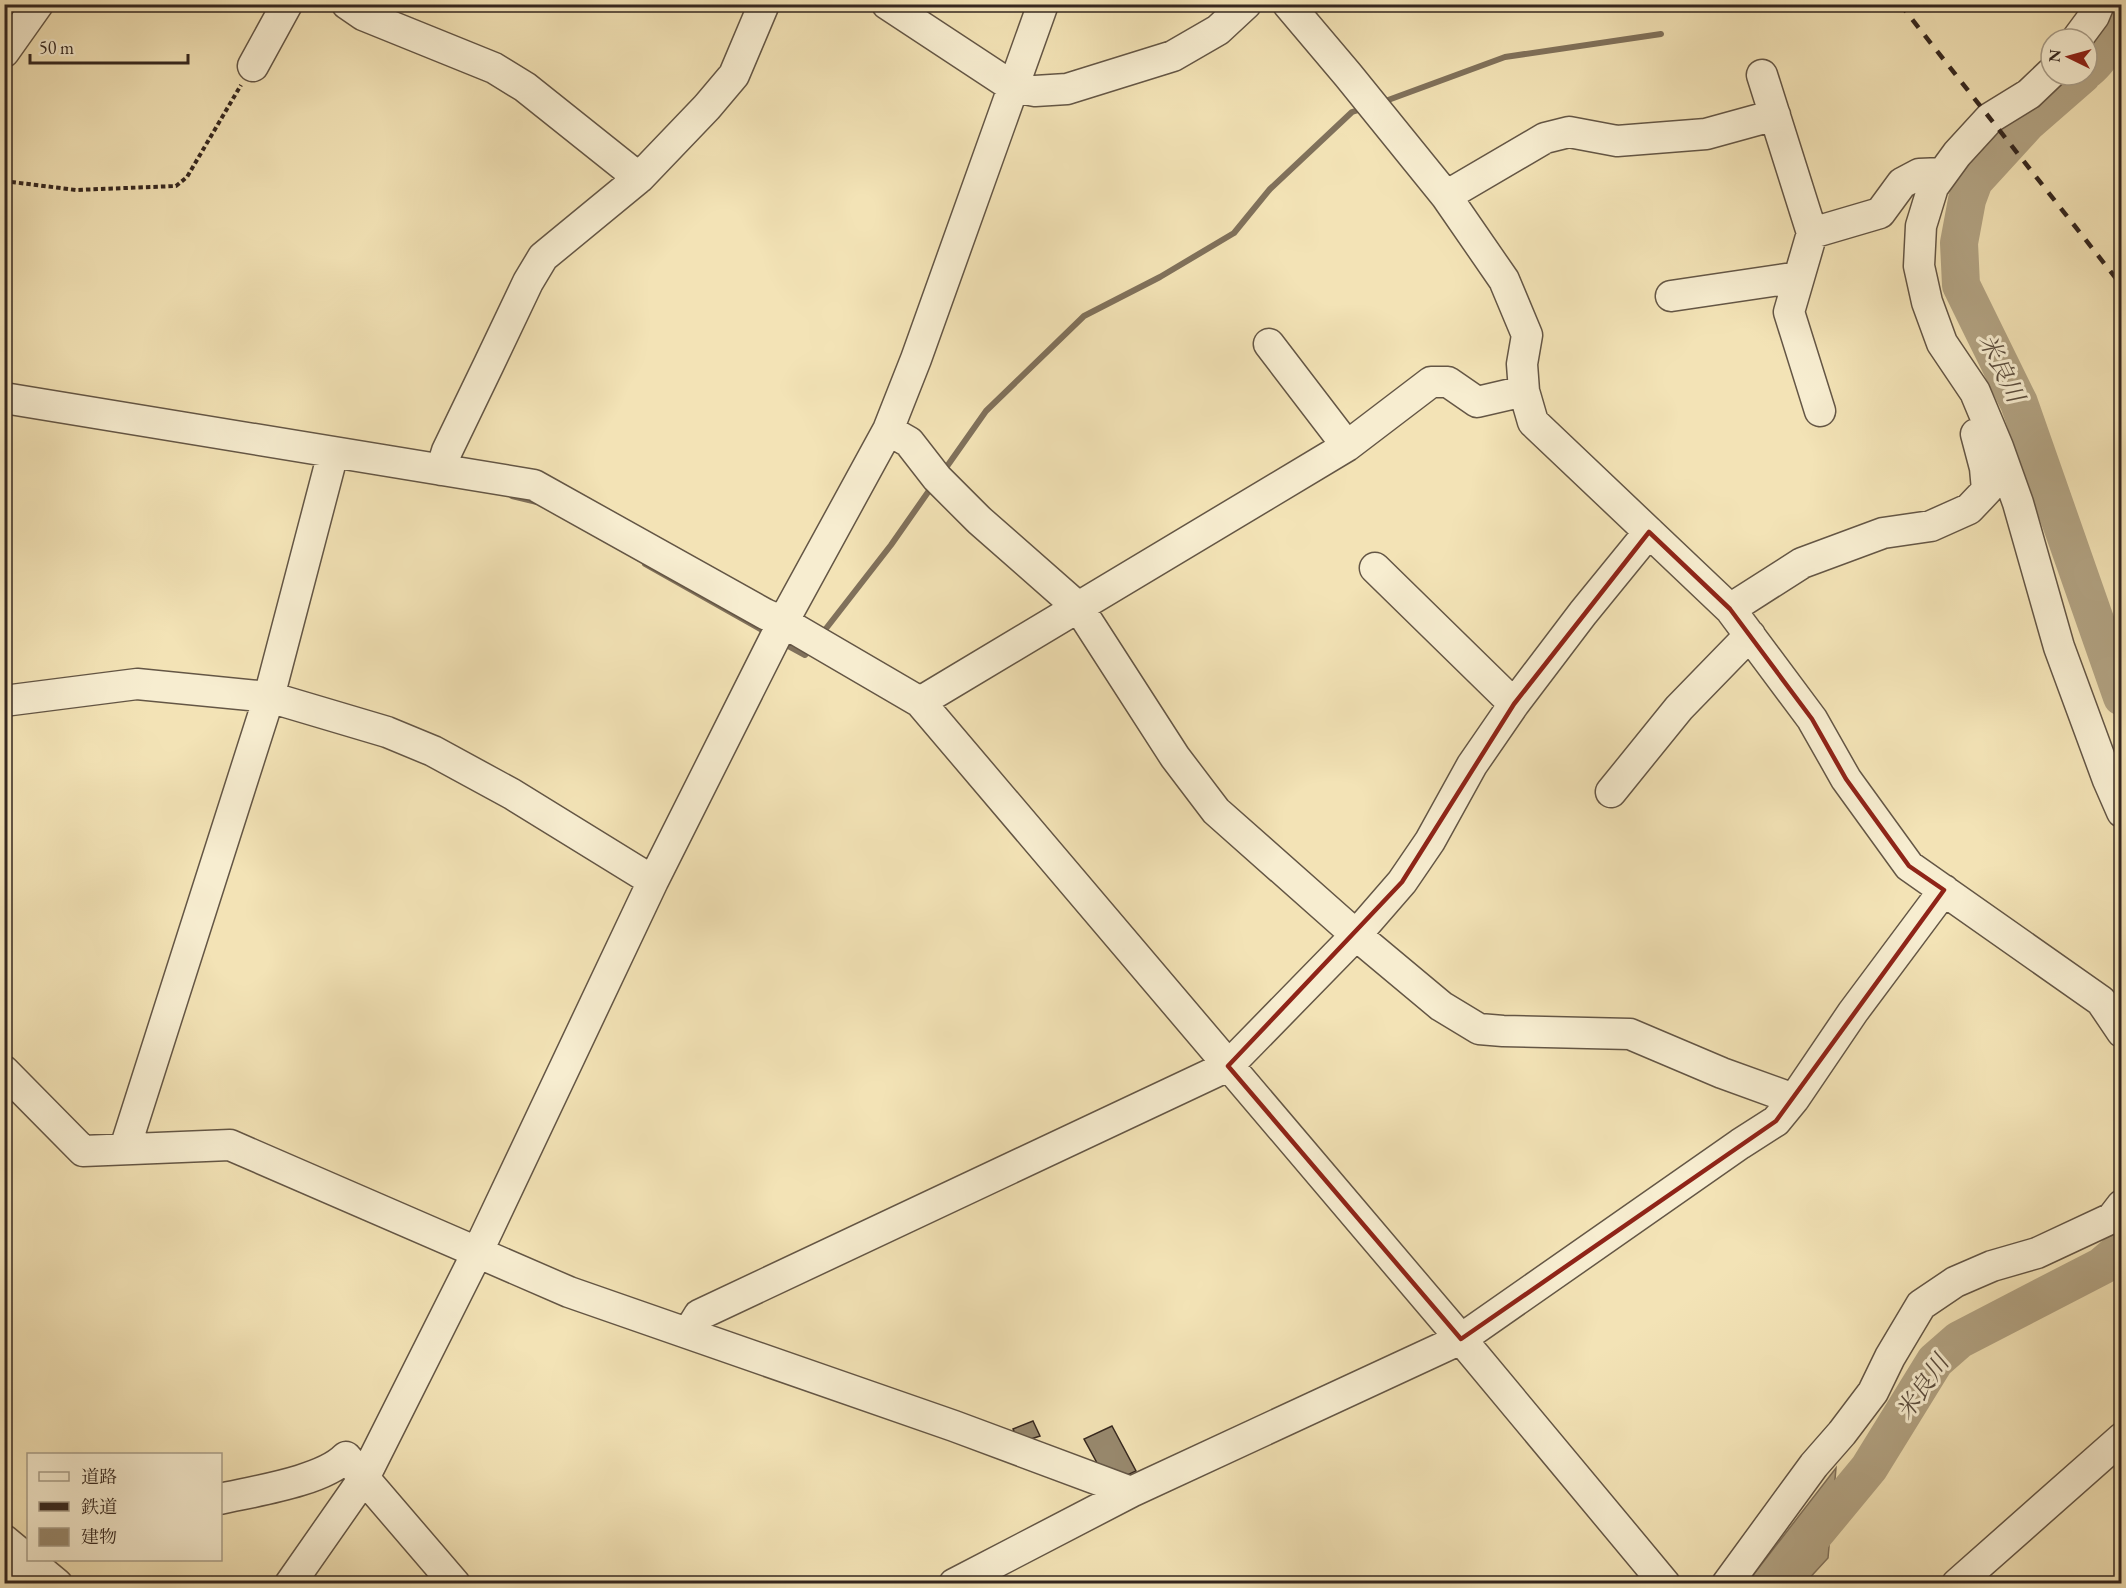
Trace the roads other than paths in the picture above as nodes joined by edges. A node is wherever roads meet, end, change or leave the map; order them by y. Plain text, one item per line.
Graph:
1 (38, 4) edge
2 (287, 4) edge
3 (347, 4) edge
4 (764, 4) edge
5 (887, 4) edge
6 (1042, 4) edge
7 (1287, 4) edge
8 (2099, 4) edge
9 (1245, 5) edge
10 (2086, 27) edge
11 (4, 52) edge
12 (252, 66) road end
13 (1762, 75) dead end
14 (2039, 84) edge
15 (1013, 87) junction
16 (1775, 115) junction
17 (1943, 173) junction
18 (639, 178) junction
19 (1446, 196) junction
20 (1812, 233) junction
21 (1799, 278) junction
22 (1671, 296) dead end
23 (1269, 344) dead end
24 (1524, 391) junction
25 (1975, 392) junction
26 (4, 398) edge
27 (1820, 411) dead end
28 (888, 430) junction
29 (1347, 446) junction
30 (333, 453) junction
31 (441, 470) junction
32 (1649, 532) junction
33 (1376, 568) dead end
34 (1079, 608) junction
35 (1731, 609) junction
36 (783, 622) junction
37 (1750, 635) junction
38 (269, 698) junction
39 (4, 701) edge
40 (920, 702) junction
41 (1514, 704) junction
42 (1611, 792) dead end
43 (2121, 812) edge
44 (653, 881) junction
45 (1944, 890) junction
46 (1356, 935) junction
47 (2121, 1032) edge
48 (1228, 1066) junction
49 (4, 1071) edge
50 (1794, 1099) junction
51 (124, 1148) junction
52 (2121, 1204) edge
53 (477, 1253) junction
54 (688, 1333) junction
55 (1461, 1339) junction
56 (2121, 1438) edge
57 (364, 1478) junction
58 (1131, 1492) junction
59 (222, 1499) edge
60 (12, 1553) edge
61 (16, 1584) edge
62 (57, 1584) edge
63 (290, 1584) edge
64 (455, 1584) edge
65 (954, 1584) edge
66 (1665, 1584) edge
67 (1727, 1584) edge
68 (1956, 1584) edge

1 - 11 street
2 - 12 street
3 - 18 street
4 - 18 street
5 - 15 street
6 - 15 street
7 - 19 street
8 - 10 street
9 - 15 street
13 - 16 street
14 - 17 street
15 - 28 street
16 - 19 street
16 - 20 street
17 - 20 street
17 - 25 street
18 - 31 street
19 - 24 street
20 - 21 street
21 - 22 street
21 - 27 street
23 - 29 street
24 - 29 street
24 - 32 street
25 - 35 street
25 - 43 street
26 - 30 street
28 - 34 street
28 - 36 street
29 - 34 street
30 - 31 street
30 - 38 street
31 - 36 street
32 - 35 street
32 - 41 street
33 - 41 street
34 - 40 street
34 - 46 street
35 - 37 street
36 - 40 street
36 - 44 street
37 - 42 street
37 - 45 street
38 - 39 street
38 - 44 street
38 - 51 street
40 - 48 street
41 - 46 street
44 - 53 street
45 - 47 street
45 - 50 street
46 - 48 street
46 - 50 street
48 - 54 street
48 - 55 street
49 - 51 street
50 - 55 street
51 - 53 street
52 - 67 street
53 - 54 street
53 - 57 street
54 - 58 street
55 - 58 street
55 - 66 street
56 - 68 street
57 - 59 street
57 - 63 street
57 - 64 street
58 - 65 street
60 - 61 street
60 - 62 street

